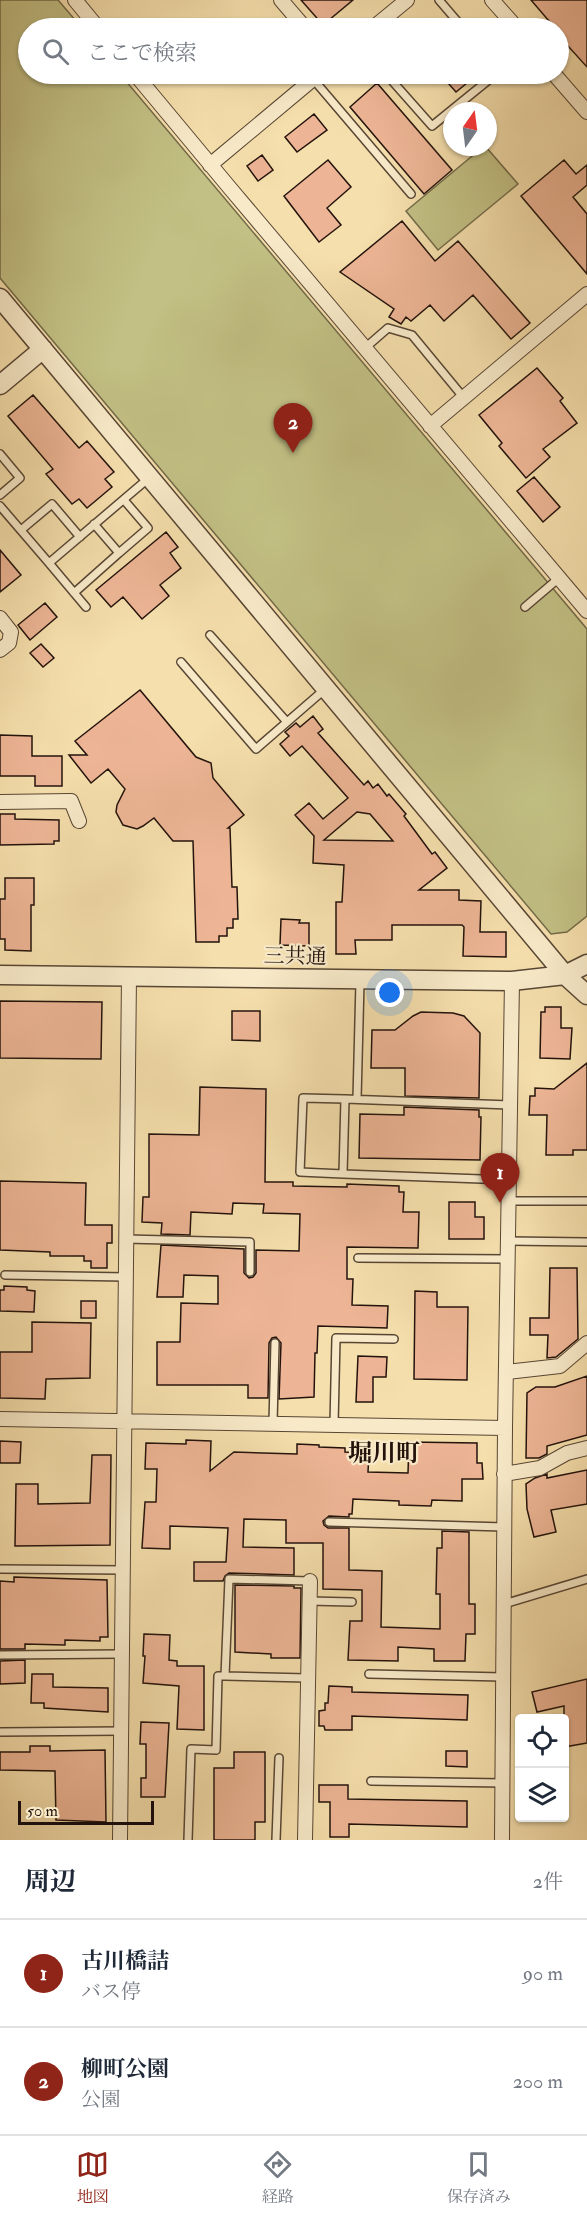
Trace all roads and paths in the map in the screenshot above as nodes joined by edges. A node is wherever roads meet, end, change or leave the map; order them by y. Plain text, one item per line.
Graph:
1 (75, 0) edge
2 (281, 0) edge
3 (407, 0) edge
4 (439, 0) edge
5 (492, 0) edge
6 (90, 18) edge
7 (296, 18) edge
8 (385, 18) edge
9 (454, 18) edge
10 (508, 18) edge
11 (143, 84) edge
12 (306, 84) edge
13 (322, 84) edge
14 (395, 84) edge
15 (484, 84) edge
16 (563, 84) edge
17 (587, 112) edge
18 (210, 165) junction
19 (411, 194) dead end
20 (587, 294) edge
21 (0, 298) edge
22 (365, 348) junction
23 (43, 349) junction
24 (0, 385) edge
25 (464, 398) junction
26 (430, 426) junction
27 (0, 454) edge
28 (150, 477) junction
29 (0, 495) edge
30 (124, 500) junction
31 (0, 506) edge
32 (94, 524) junction
33 (21, 530) junction
34 (80, 537) junction
35 (119, 554) junction
36 (49, 563) junction
37 (560, 579) junction
38 (74, 593) junction
39 (86, 607) dead end
40 (525, 607) dead end
41 (587, 611) edge
42 (0, 618) edge
43 (210, 635) dead end
44 (0, 650) edge
45 (180, 662) dead end
46 (326, 688) junction
47 (287, 722) junction
48 (0, 802) edge
49 (79, 821) dead end
50 (587, 964) edge
51 (0, 975) edge
52 (565, 975) junction
53 (129, 976) junction
54 (361, 979) junction
55 (512, 981) junction
56 (587, 995) edge
57 (345, 1099) junction
58 (357, 1100) junction
59 (510, 1105) junction
60 (343, 1174) junction
61 (508, 1180) junction
62 (508, 1201) junction
63 (587, 1201) edge
64 (126, 1239) junction
65 (508, 1241) junction
66 (587, 1242) edge
67 (358, 1258) dead end
68 (508, 1259) junction
69 (250, 1272) dead end
70 (5, 1275) dead end
71 (126, 1277) junction
72 (394, 1339) dead end
73 (275, 1343) dead end
74 (587, 1343) edge
75 (507, 1372) junction
76 (0, 1419) edge
77 (125, 1420) junction
78 (273, 1423) junction
79 (334, 1424) junction
80 (505, 1428) junction
81 (587, 1448) edge
82 (504, 1474) junction
83 (329, 1522) dead end
84 (504, 1527) junction
85 (0, 1569) edge
86 (123, 1570) junction
87 (587, 1579) edge
88 (310, 1581) joint
89 (309, 1601) junction
90 (352, 1602) dead end
91 (504, 1604) junction
92 (122, 1654) junction
93 (0, 1655) edge
94 (369, 1674) dead end
95 (225, 1676) junction
96 (503, 1677) junction
97 (307, 1678) junction
98 (122, 1731) junction
99 (0, 1732) edge
100 (279, 1758) dead end
101 (371, 1781) dead end
102 (502, 1784) junction
103 (120, 1840) edge
104 (188, 1840) edge
105 (276, 1840) edge
106 (305, 1840) edge
107 (502, 1840) edge

1 - 6 street
2 - 7 street
3 - 8 street
4 - 9 lane
5 - 10 street
11 - 18 street
12 - 18 street
13 - 19 lane
14 - 15 lane
16 - 17 street
18 - 22 street
20 - 25 street
21 - 23 street
22 - 25 lane
22 - 26 street
23 - 24 street
23 - 28 street
25 - 26 street
26 - 37 street
27 - 29 lane
28 - 30 lane
28 - 46 street
30 - 32 lane
30 - 35 lane
31 - 33 lane
32 - 34 lane
32 - 35 lane
33 - 34 lane
33 - 36 lane
34 - 36 lane
35 - 38 lane
36 - 38 lane
37 - 40 lane
37 - 41 street
38 - 39 lane
42 - 44 street
43 - 47 lane
45 - 47 lane
46 - 47 lane
46 - 52 street
48 - 49 street
50 - 52 street, 三共通
51 - 53 street, 三共通
52 - 55 street, 三共通
52 - 56 street
53 - 54 street, 三共通
53 - 64 street
54 - 55 street, 三共通
54 - 58 lane
55 - 59 street
57 - 58 lane
57 - 60 lane
57 - 60 lane
58 - 59 lane
59 - 61 street
60 - 61 lane
61 - 62 street
62 - 63 lane
62 - 65 street
64 - 69 lane
64 - 71 street
65 - 66 lane
65 - 68 street
67 - 68 lane
68 - 75 street
70 - 71 lane
71 - 77 street
72 - 79 lane
73 - 78 lane
74 - 75 street
75 - 80 street
76 - 77 street
77 - 78 street
77 - 86 street
78 - 79 street
79 - 80 street
80 - 82 street
81 - 82 street
82 - 84 street
83 - 84 lane
84 - 91 street
85 - 86 lane
86 - 92 street
87 - 91 lane
88 - 89 street
88 - 95 lane
89 - 90 lane
89 - 97 street
91 - 96 street
92 - 93 lane
92 - 98 street
94 - 96 lane
95 - 97 lane
95 - 104 lane
96 - 102 street
97 - 106 street
98 - 99 lane
98 - 103 street
100 - 105 lane
101 - 102 lane
102 - 107 street

